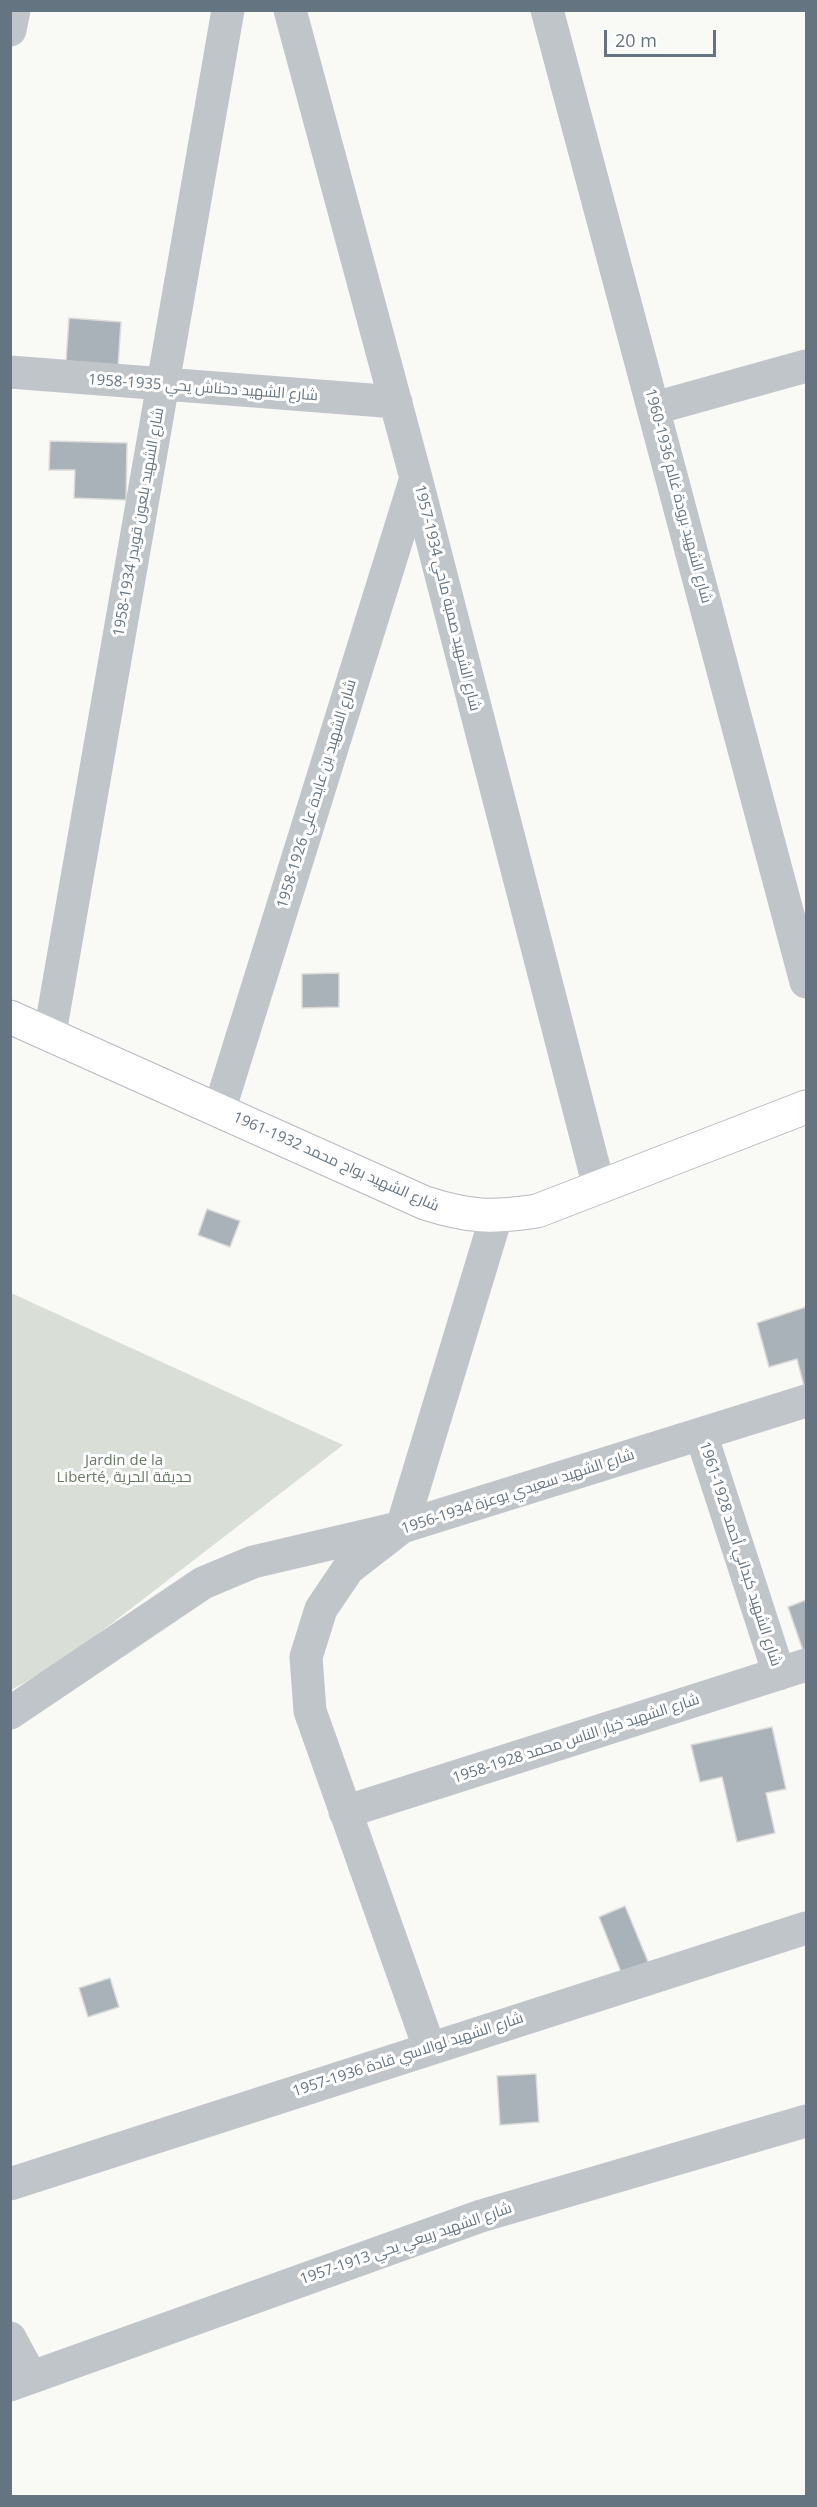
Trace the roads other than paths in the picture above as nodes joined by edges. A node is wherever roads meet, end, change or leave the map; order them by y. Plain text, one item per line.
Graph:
1 (14, 10) edge
2 (228, 10) edge
3 (290, 10) edge
4 (547, 10) edge
5 (10, 30) edge
6 (807, 366) edge
7 (10, 372) edge
8 (163, 385) junction
9 (396, 402) junction
10 (655, 408) junction
11 (416, 478) junction
12 (807, 982) edge
13 (10, 1017) edge
14 (50, 1033) junction
15 (807, 1107) edge
16 (219, 1111) junction
17 (599, 1187) junction
18 (496, 1217) junction
19 (807, 1401) edge
20 (701, 1434) junction
21 (402, 1527) junction
22 (793, 1670) edge
23 (10, 1713) edge
24 (345, 1812) junction
25 (807, 1928) edge
26 (429, 2047) junction
27 (807, 2121) edge
28 (10, 2184) edge
29 (10, 2338) edge
30 (21, 2381) edge

1 - 5 street
2 - 8 street, شارع الشهيد بلعون قويدر 1934-1958
3 - 9 street, شارع الشهيد صمبة ماحي 1934-1957
4 - 10 street, شارع الشهيد برودة غالم 1936-1960
6 - 10 street
7 - 8 street, شارع الشهيد دحناش يحي 1935-1958
8 - 9 street, شارع الشهيد دحناش يحي 1935-1958
8 - 14 street, شارع الشهيد بلعون قويدر 1934-1958
9 - 11 street, شارع الشهيد صمبة ماحي 1934-1957
10 - 12 street, شارع الشهيد برودة غالم 1936-1960
11 - 16 street, شارع الشهيد بن عايدة علي 1926-1958
11 - 17 street, شارع الشهيد صمبة ماحي 1934-1957
13 - 14 street, شارع الشهيد بواح محمد 1932-1961
14 - 16 street, شارع الشهيد بواح محمد 1932-1961
15 - 17 street, شارع الشهيد بواح محمد 1932-1961
16 - 18 street, شارع الشهيد بواح محمد 1932-1961
17 - 18 street, شارع الشهيد بواح محمد 1932-1961
18 - 21 street
19 - 20 street, شارع الشهيد سعيدي بوعزة 1934-1956
20 - 21 street, شارع الشهيد سعيدي بوعزة 1934-1956
20 - 22 street, شارع الشهيد كبداني أحمد 1928-1961
21 - 23 street
21 - 24 street, شارع الشهيد سعيدي بوعزة 1934-1956
22 - 24 street, شارع الشهيد خيار الناس محمد 1928-1958
24 - 26 street, شارع الشهيد سعيدي بوعزة 1934-1956
25 - 26 street, شارع الشهيد لوالاسي قادة 1936-1957
26 - 28 street, شارع الشهيد لوالاسي قادة 1936-1957
27 - 30 street, شارع الشهيد ربيعي يحي 1913-1957
29 - 30 street

